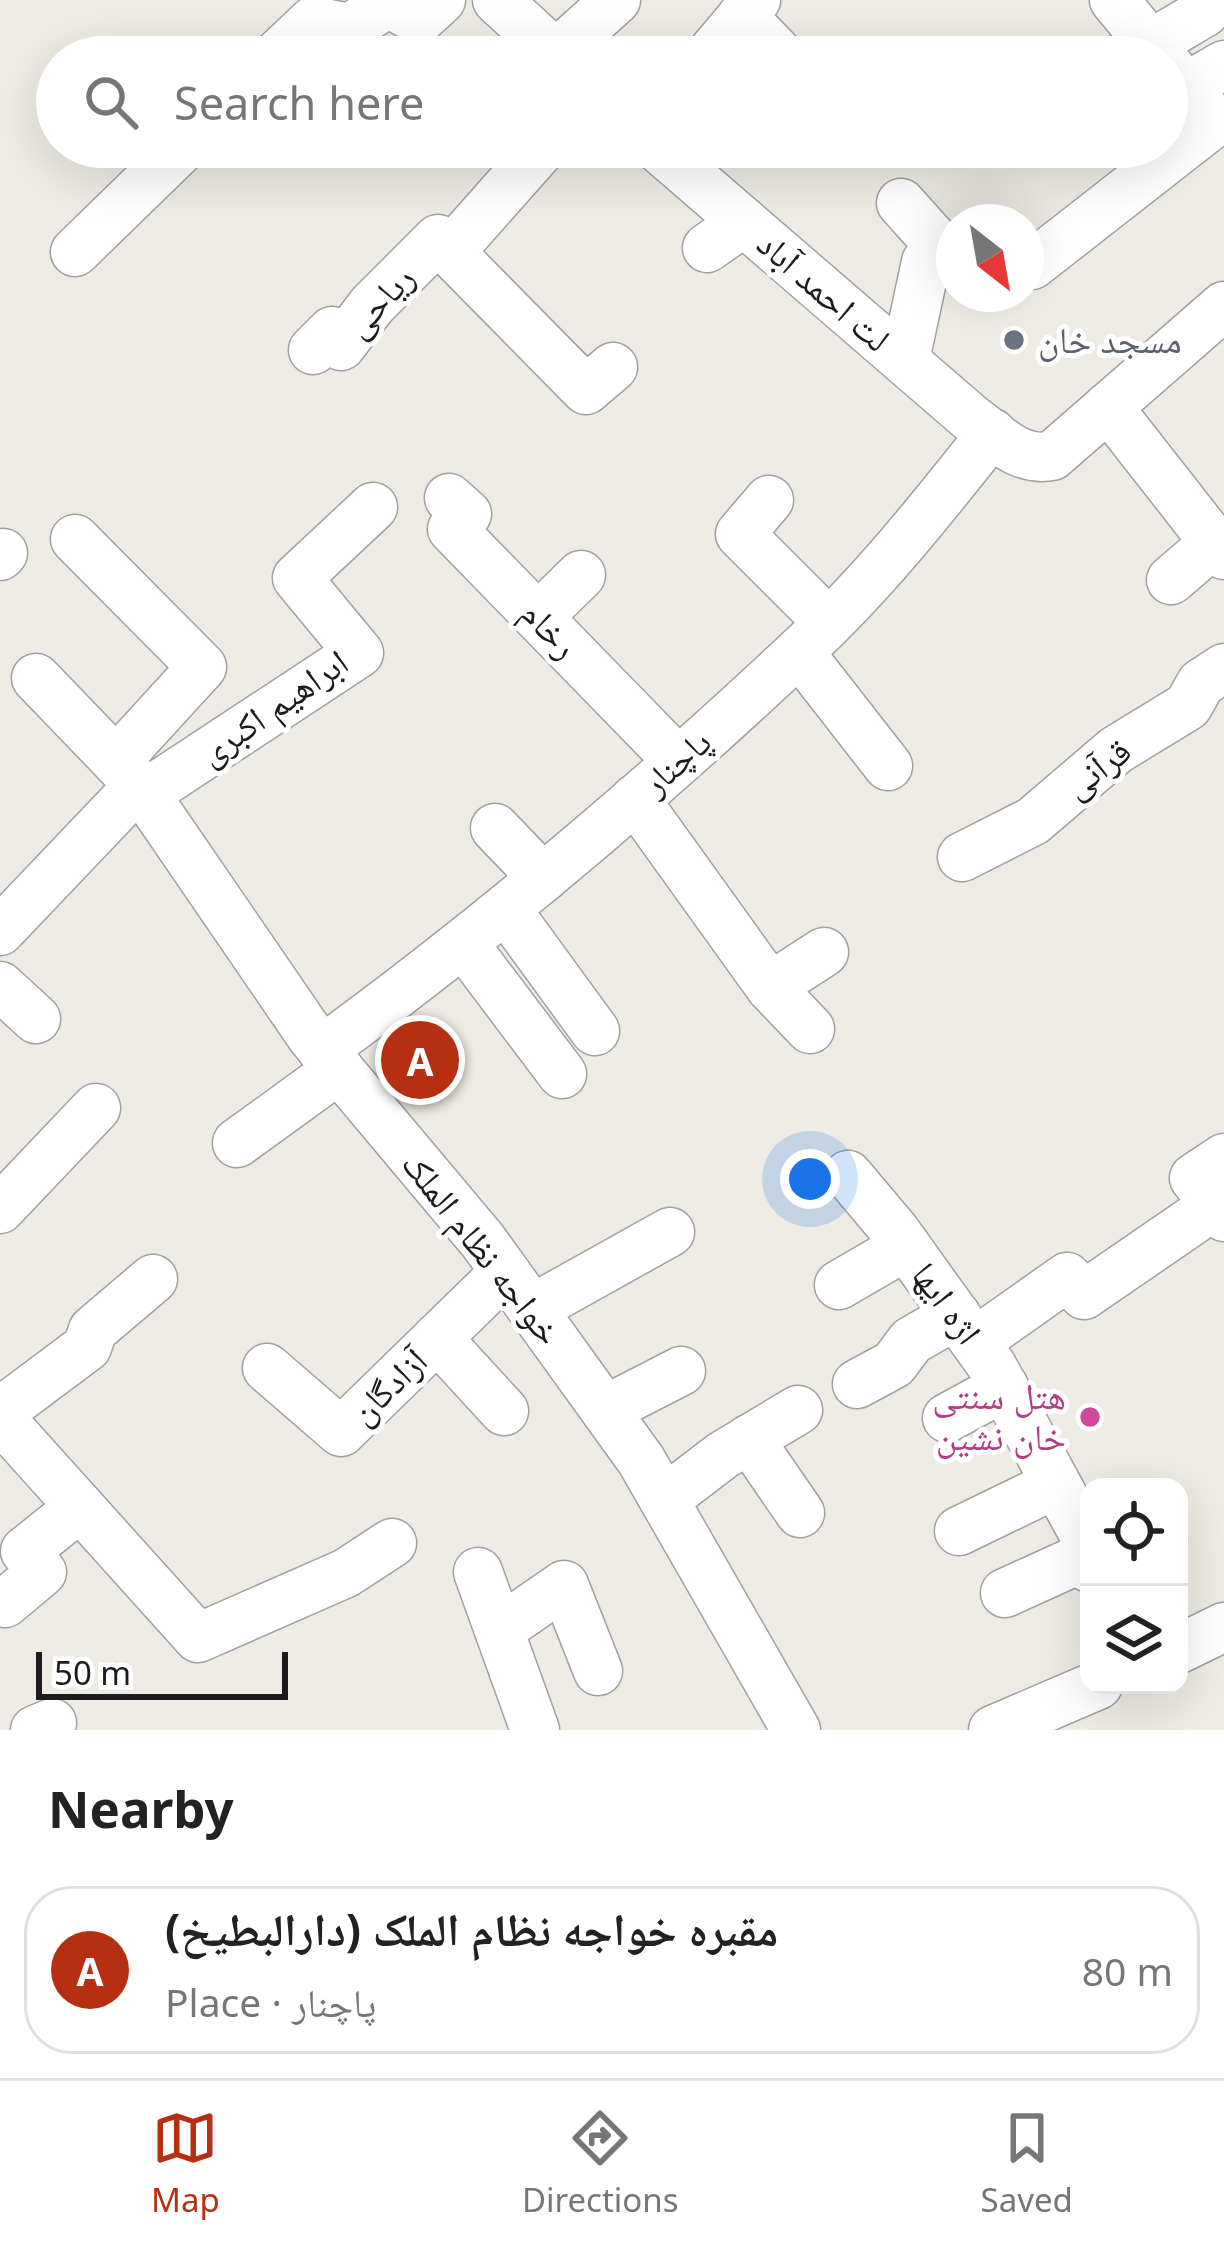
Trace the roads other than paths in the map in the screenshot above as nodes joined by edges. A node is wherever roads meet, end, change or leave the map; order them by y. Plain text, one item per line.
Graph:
1 (441, 0) edge
2 (496, 0) edge
3 (616, 0) edge
4 (1114, 0) edge
5 (386, 2) edge
6 (749, 8) edge
7 (1205, 12) dead end
8 (297, 36) edge
9 (535, 36) edge
10 (578, 36) edge
11 (726, 36) edge
12 (767, 36) edge
13 (1151, 36) edge
14 (1188, 44) edge
15 (1188, 79) edge
16 (1188, 143) edge
17 (161, 168) edge
18 (524, 168) edge
19 (673, 168) edge
20 (1156, 168) edge
21 (902, 202) dead end
22 (936, 241) edge
23 (75, 252) dead end
24 (450, 252) junction
25 (1044, 255) edge
26 (936, 262) edge
27 (1224, 306) edge
28 (313, 350) dead end
29 (905, 360) junction
30 (613, 367) dead end
31 (1108, 407) junction
32 (992, 433) junction
33 (449, 498) dead end
34 (769, 500) dead end
35 (374, 507) dead end
36 (75, 539) dead end
37 (1219, 549) edge
38 (581, 575) dead end
39 (1171, 580) dead end
40 (538, 617) junction
41 (813, 637) junction
42 (1224, 668) edge
43 (37, 678) dead end
44 (678, 761) junction
45 (888, 766) dead end
46 (133, 780) junction
47 (635, 799) junction
48 (495, 828) dead end
49 (962, 857) dead end
50 (543, 878) junction
51 (506, 909) junction
52 (0, 932) edge
53 (464, 944) junction
54 (824, 952) dead end
55 (0, 986) edge
56 (770, 987) junction
57 (36, 1019) dead end
58 (810, 1029) dead end
59 (596, 1031) dead end
60 (330, 1060) junction
61 (562, 1074) dead end
62 (95, 1108) dead end
63 (237, 1143) dead end
64 (1224, 1158) edge
65 (848, 1175) dead end
66 (0, 1209) edge
67 (1220, 1211) edge
68 (670, 1232) dead end
69 (1054, 1240) dead end
70 (906, 1246) junction
71 (152, 1279) dead end
72 (839, 1285) dead end
73 (1091, 1289) junction
74 (519, 1290) junction
75 (965, 1328) junction
76 (437, 1338) junction
77 (267, 1368) dead end
78 (681, 1371) dead end
79 (857, 1384) dead end
80 (1004, 1387) junction
81 (604, 1410) junction
82 (798, 1410) dead end
83 (504, 1411) dead end
84 (0, 1415) edge
85 (947, 1418) dead end
86 (749, 1439) junction
87 (1056, 1484) junction
88 (664, 1500) junction
89 (80, 1508) junction
90 (800, 1513) dead end
91 (1080, 1527) edge
92 (959, 1531) dead end
93 (392, 1543) dead end
94 (1080, 1565) edge
95 (478, 1572) dead end
96 (1005, 1593) dead end
97 (5, 1603) dead end
98 (1224, 1628) edge
99 (499, 1630) junction
100 (1188, 1645) edge
101 (598, 1671) dead end
102 (1080, 1693) edge
103 (535, 1730) edge
104 (796, 1730) edge
105 (993, 1730) edge

1 - 5 street
2 - 9 street
3 - 10 street
4 - 13 street
5 - 8 street
6 - 11 street
6 - 12 street
7 - 14 street
15 - 16 street
17 - 23 street
18 - 24 street, ریاحی
19 - 29 street, لت احمد آباد
20 - 25 street
21 - 22 street
24 - 28 street, ریاحی
24 - 30 street
26 - 29 street
27 - 31 street
29 - 32 street, لت احمد آباد
31 - 32 street
31 - 37 street
32 - 41 street, پاچنار
33 - 40 street, رخام
34 - 41 street
35 - 46 street, ابراهیم اکبری
36 - 46 street
37 - 39 street
38 - 40 street
40 - 44 street, رخام
41 - 44 street, پاچنار
41 - 45 street
42 - 49 street, قرآنی
43 - 46 street, خواجه نظام الملک
44 - 47 street, پاچنار
46 - 52 street
46 - 60 street, خواجه نظام الملک
47 - 50 street, پاچنار
47 - 56 street
48 - 50 street
50 - 51 street, پاچنار
51 - 53 street, پاچنار
51 - 59 street
53 - 60 street, پاچنار
53 - 61 street
54 - 56 street
55 - 57 street
56 - 58 street
60 - 63 street, پاچنار
60 - 74 street, خواجه نظام الملک
62 - 66 street
64 - 67 street
65 - 70 street, اژه ایها
67 - 73 street
68 - 74 street, آزادگان
69 - 73 street
70 - 72 street
70 - 75 street, اژه ایها
71 - 84 street
73 - 75 street
74 - 76 street, آزادگان
74 - 81 street, خواجه نظام الملک
75 - 79 street
75 - 80 street, اژه ایها
76 - 77 street, آزادگان
76 - 83 street
78 - 81 street
80 - 85 street
80 - 87 street, اژه ایها
81 - 88 street, خواجه نظام الملک
82 - 86 street
84 - 89 street
86 - 88 street
86 - 90 street
87 - 91 street, اژه ایها
87 - 92 street
88 - 104 street, خواجه نظام الملک
89 - 93 street
89 - 97 street
94 - 96 street
95 - 99 street
98 - 100 street
99 - 101 street
99 - 103 street
102 - 105 street

